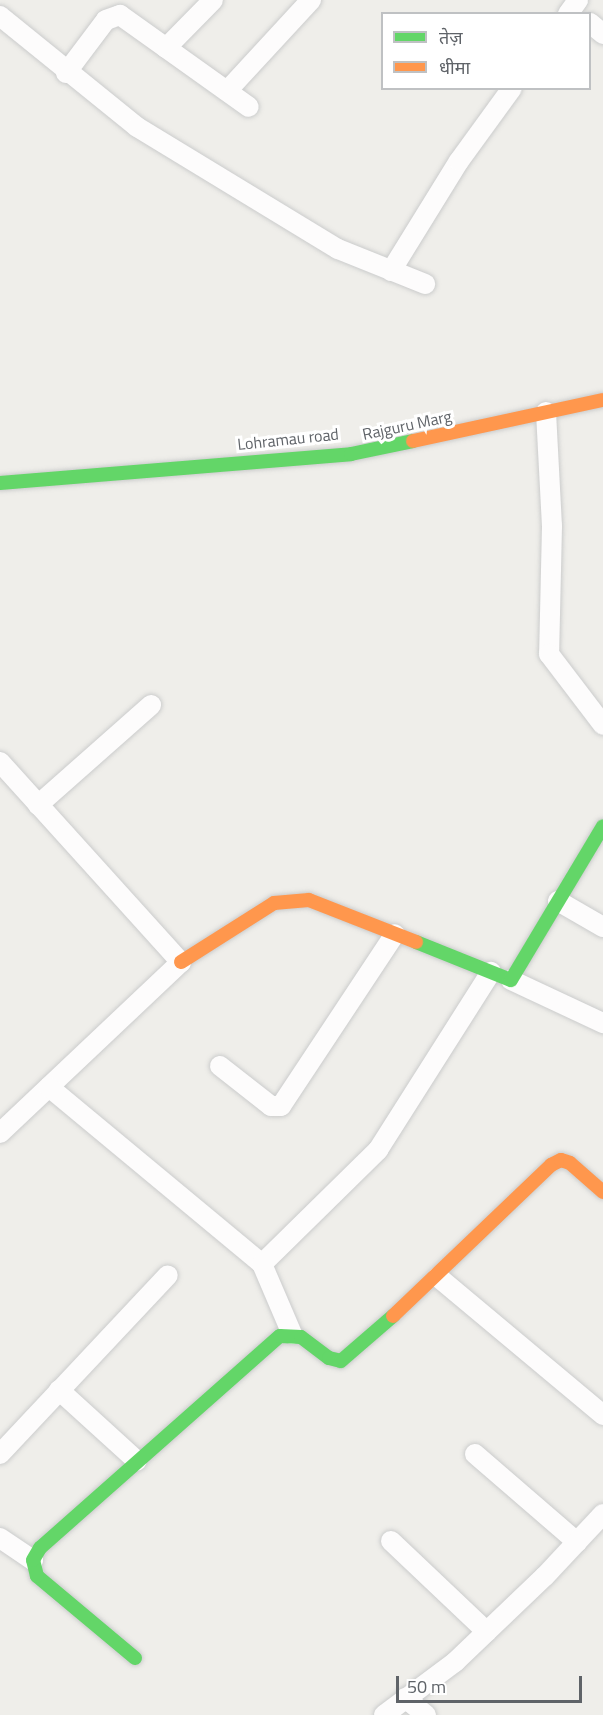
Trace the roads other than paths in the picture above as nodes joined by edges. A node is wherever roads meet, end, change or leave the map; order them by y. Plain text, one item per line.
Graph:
1 (213, 0) edge
2 (312, 0) edge
3 (0, 16) edge
4 (591, 24) edge
5 (603, 34) edge
6 (166, 48) junction
7 (66, 73) junction
8 (511, 90) edge
9 (227, 91) junction
10 (249, 106) dead end
11 (391, 271) junction
12 (425, 284) dead end
13 (603, 399) edge
14 (546, 412) junction
15 (0, 483) edge
16 (151, 705) dead end
17 (603, 725) edge
18 (0, 762) edge
19 (38, 805) junction
20 (603, 826) edge
21 (558, 901) junction
22 (603, 927) edge
23 (395, 934) junction
24 (180, 962) junction
25 (491, 972) junction
26 (511, 980) junction
27 (603, 1023) edge
28 (220, 1066) dead end
29 (49, 1087) junction
30 (0, 1132) edge
31 (603, 1192) edge
32 (262, 1264) junction
33 (168, 1275) dead end
34 (438, 1277) junction
35 (292, 1334) junction
36 (59, 1390) junction
37 (603, 1415) edge
38 (0, 1454) edge
39 (476, 1454) dead end
40 (137, 1461) junction
41 (603, 1514) edge
42 (0, 1538) edge
43 (392, 1541) dead end
44 (577, 1542) junction
45 (33, 1560) junction
46 (487, 1632) junction
47 (135, 1658) dead end
48 (405, 1698) junction
49 (384, 1715) edge
50 (426, 1715) edge

1 - 6 street
2 - 9 street
3 - 7 street
4 - 5 street
6 - 7 street
6 - 9 street
7 - 11 street
8 - 11 street
9 - 10 street
11 - 12 street
13 - 14 street, Rajguru Marg
14 - 15 street, Rajguru Marg
14 - 17 street
16 - 19 street
18 - 19 street
19 - 24 street
20 - 21 street
21 - 22 street
21 - 26 street
23 - 24 street
23 - 25 street
23 - 28 street
24 - 29 street
25 - 26 street
25 - 32 street
26 - 27 street
29 - 30 street
29 - 32 street
31 - 34 street
32 - 35 street
33 - 36 street
34 - 35 street
34 - 37 street
35 - 40 street
36 - 38 street
36 - 40 street
39 - 44 street
40 - 45 street
41 - 44 street
42 - 45 street
43 - 46 street
44 - 46 street
45 - 47 street
46 - 48 street
48 - 49 street
48 - 50 street

